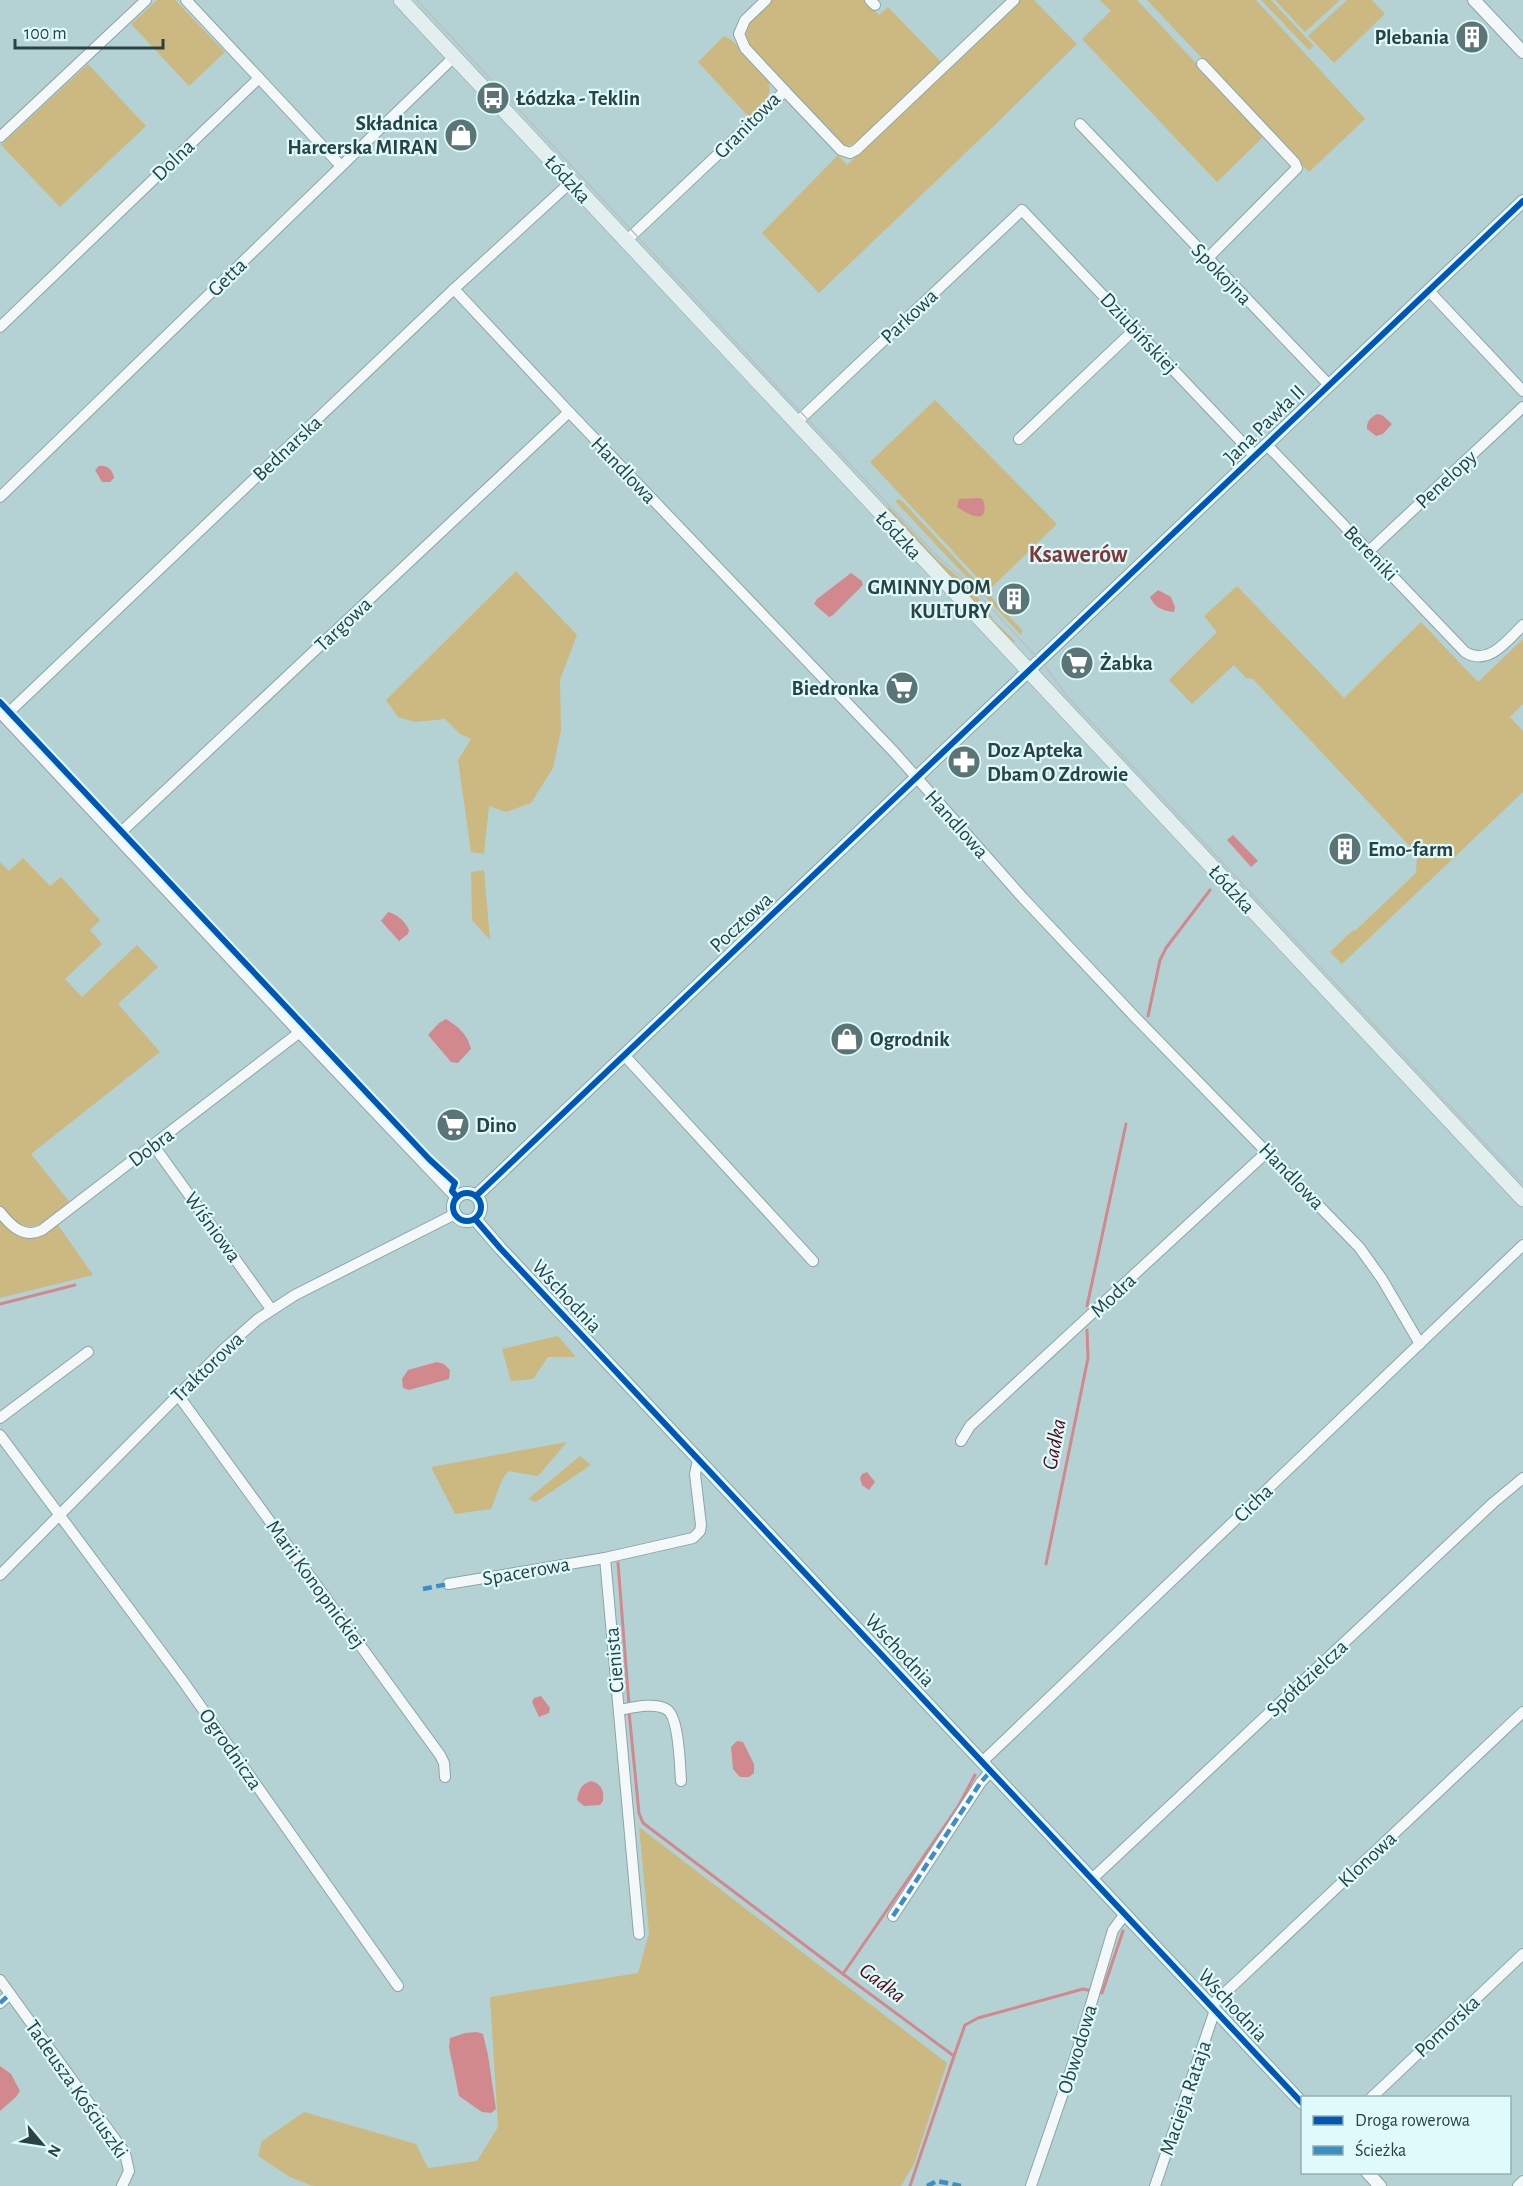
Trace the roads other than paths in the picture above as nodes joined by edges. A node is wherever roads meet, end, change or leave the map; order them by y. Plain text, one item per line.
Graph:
1 (146, 0) edge
2 (186, 0) edge
3 (401, 0) edge
4 (766, 0) edge
5 (1014, 0) edge
6 (1474, 0) edge
7 (1523, 52) edge
8 (454, 57) junction
9 (1202, 63) dead end
10 (259, 78) junction
11 (785, 91) junction
12 (1080, 124) dead end
13 (0, 137) edge
14 (341, 166) junction
15 (571, 182) junction
16 (1523, 201) edge
17 (1022, 210) joint
18 (626, 241) junction
19 (1207, 259) junction
20 (454, 289) junction
21 (1430, 291) junction
22 (0, 327) edge
23 (1135, 329) junction
24 (1329, 385) junction
25 (1523, 391) edge
26 (1523, 407) edge
27 (569, 412) junction
28 (796, 423) junction
29 (1019, 439) dead end
30 (1267, 445) junction
31 (1255, 456) junction
32 (0, 496) edge
33 (1369, 551) junction
34 (1523, 626) edge
35 (1028, 672) junction
36 (2, 713) edge
37 (917, 778) junction
38 (117, 836) junction
39 (300, 1032) junction
40 (624, 1055) junction
41 (154, 1146) junction
42 (1268, 1151) junction
43 (476, 1196) junction
44 (457, 1197) junction
45 (1523, 1199) edge
46 (0, 1212) edge
47 (455, 1214) junction
48 (475, 1219) junction
49 (1523, 1245) edge
50 (813, 1261) dead end
51 (271, 1309) junction
52 (1420, 1344) junction
53 (88, 1352) dead end
54 (178, 1395) junction
55 (0, 1418) edge
56 (0, 1435) edge
57 (961, 1441) dead end
58 (698, 1460) junction
59 (1523, 1478) edge
60 (60, 1514) junction
61 (604, 1558) junction
62 (0, 1575) edge
63 (448, 1584) dead end
64 (619, 1710) junction
65 (1523, 1712) edge
66 (987, 1766) junction
67 (445, 1777) dead end
68 (681, 1781) dead end
69 (1092, 1879) junction
70 (1125, 1914) junction
71 (893, 1916) dead end
72 (639, 1934) dead end
73 (1523, 1954) edge
74 (0, 1980) edge
75 (398, 1986) dead end
76 (10, 1994) junction
77 (0, 2003) edge
78 (1213, 2008) junction
79 (1372, 2096) edge
80 (1301, 2102) edge
81 (1369, 2174) edge
82 (1523, 2181) edge
83 (122, 2186) edge
84 (1030, 2186) edge
85 (1155, 2186) edge
86 (1380, 2186) edge
87 (1518, 2186) edge

1 - 13 street
2 - 10 street
3 - 8 main road, Łódzka
4 - 11 street, Granitowa
5 - 11 street
6 - 7 street
8 - 14 street, Getta
8 - 15 main road, Łódzka
9 - 19 street
10 - 14 street
10 - 22 street, Dolna
11 - 18 street, Granitowa
12 - 19 street, Spokojna
14 - 32 street, Getta
15 - 18 main road, Łódzka
15 - 20 street, Bednarska
16 - 21 street, Jana Pawła II
17 - 23 street, Dziubińskiej
17 - 28 street, Parkowa
18 - 28 main road, Łódzka
19 - 24 street, Spokojna
20 - 27 street, Handlowa
20 - 36 street, Bednarska
21 - 24 street, Jana Pawła II
21 - 25 street
23 - 29 street
23 - 31 street, Dziubińskiej
24 - 30 street, Jana Pawła II
26 - 33 street, Penelopy
27 - 37 street, Handlowa
27 - 38 street, Targowa
28 - 35 main road, Łódzka
30 - 31 street, Jana Pawła II
30 - 33 street, Bereniki
31 - 35 street, Jana Pawła II
33 - 34 street, Bereniki
35 - 37 street, Pocztowa
35 - 45 main road, Łódzka
36 - 38 street
37 - 40 street, Pocztowa
37 - 42 street, Handlowa
38 - 39 street
39 - 41 street, Dobra
39 - 44 street
40 - 43 street, Pocztowa
40 - 50 street
41 - 46 street, Dobra
41 - 51 street, Wiśniowa
42 - 52 street, Handlowa
42 - 57 street, Modra
43 - 44 street
43 - 48 street
44 - 47 street
47 - 48 street
47 - 51 street, Traktorowa
48 - 58 street, Wschodnia
49 - 52 street, Cicha
51 - 54 street, Traktorowa
52 - 66 street, Cicha
53 - 55 street
54 - 60 street, Traktorowa
54 - 67 street, Marii Konopnickiej
56 - 60 street, Ogrodnicza
58 - 61 street
58 - 66 street, Wschodnia
59 - 69 street, Spółdzielcza
60 - 62 street, Traktorowa
60 - 75 street, Ogrodnicza
61 - 63 street, Spacerowa
61 - 64 street, Cienista
64 - 68 street
64 - 72 street, Cienista
65 - 78 street, Klonowa
66 - 69 street, Wschodnia
66 - 71 street, Cicha
69 - 70 street, Wschodnia
70 - 78 street, Wschodnia
70 - 84 street, Obwodowa
73 - 79 street, Pomorska
74 - 76 street, Tadeusza Kościuszki
76 - 77 street
76 - 83 street, Tadeusza Kościuszki
78 - 80 street, Wschodnia
78 - 85 street, Macieja Rataja
81 - 86 street
82 - 87 street

